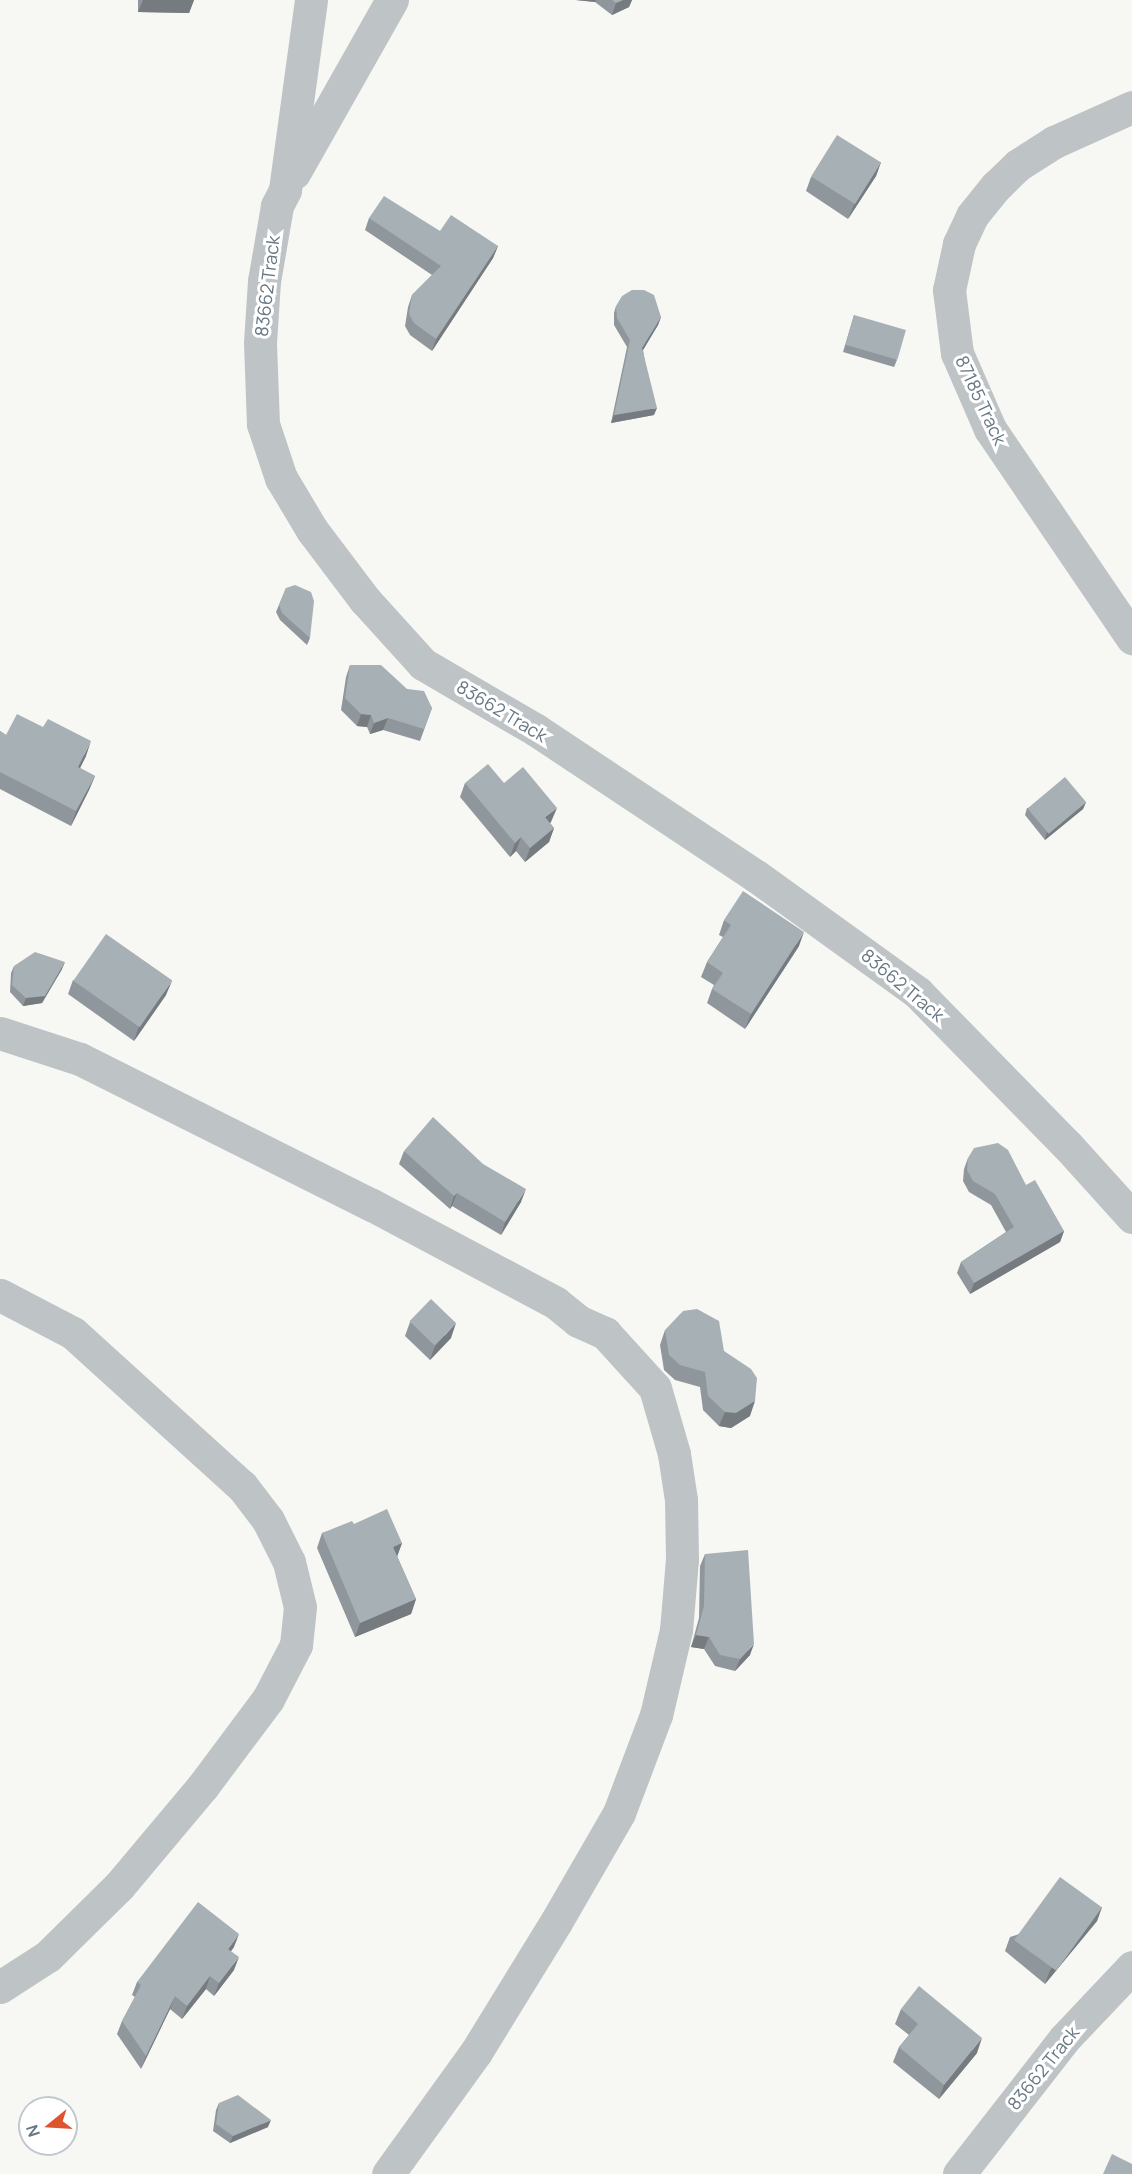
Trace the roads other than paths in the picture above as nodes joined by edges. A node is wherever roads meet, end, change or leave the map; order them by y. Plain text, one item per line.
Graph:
1 (311, 0) edge
2 (392, 0) edge
3 (1132, 107) edge
4 (285, 190) junction
5 (1132, 638) edge
6 (0, 1033) edge
7 (1132, 1217) edge
8 (0, 1295) edge
9 (1132, 1967) edge
10 (0, 1987) edge
11 (388, 2174) edge
12 (959, 2174) edge

1 - 4 street, 83662 Track
2 - 4 street
3 - 5 street, 87185 Track
4 - 7 street, 83662 Track
6 - 11 street
8 - 10 street
9 - 12 street, 83662 Track

